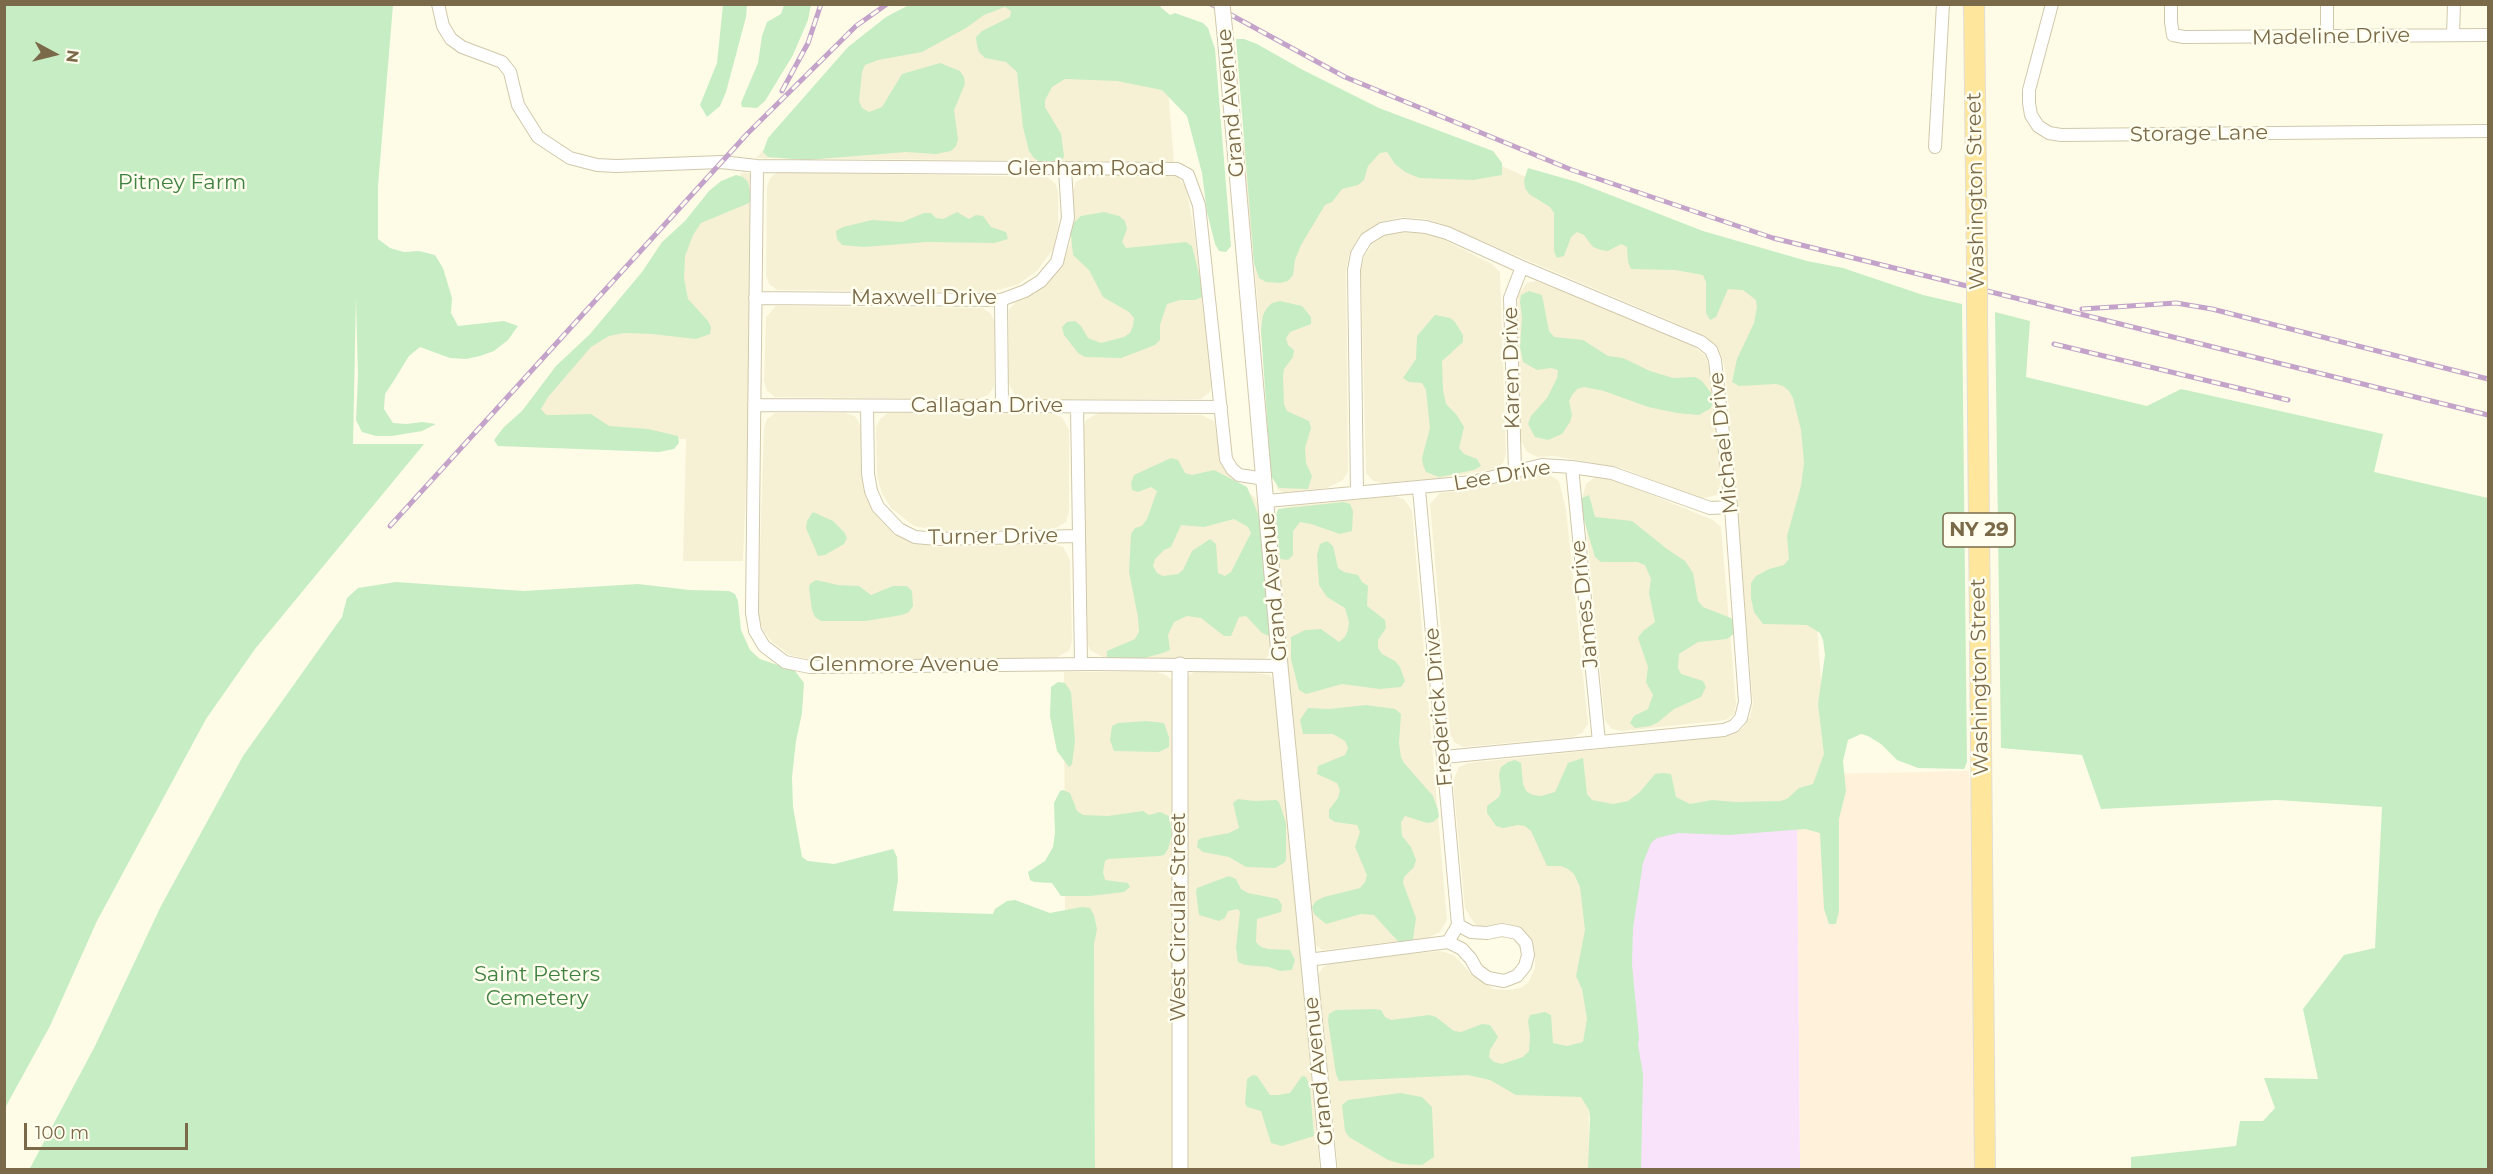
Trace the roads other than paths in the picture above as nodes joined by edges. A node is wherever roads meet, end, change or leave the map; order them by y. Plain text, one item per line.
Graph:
1 (438, 4) edge
2 (1222, 4) edge
3 (1943, 4) edge
4 (1974, 4) edge
5 (2052, 4) edge
6 (2171, 4) edge
7 (2327, 4) edge
8 (2454, 4) edge
9 (2453, 35) junction
10 (2488, 35) edge
11 (2327, 36) junction
12 (2488, 131) edge
13 (1935, 147) dead end
14 (757, 166) junction
15 (1065, 168) junction
16 (1521, 267) junction
17 (755, 298) junction
18 (1001, 300) junction
19 (754, 405) junction
20 (867, 406) junction
21 (1002, 406) junction
22 (1077, 407) junction
23 (1221, 407) junction
24 (1572, 467) junction
25 (1515, 471) junction
26 (1265, 479) junction
27 (1419, 489) junction
28 (1357, 492) junction
29 (1267, 501) junction
30 (1731, 507) junction
31 (1079, 536) junction
32 (1081, 664) junction
33 (1180, 665) junction
34 (1280, 666) junction
35 (1599, 742) junction
36 (1444, 757) junction
37 (1458, 925) junction
38 (1448, 942) junction
39 (1308, 960) junction
40 (1180, 1170) edge
41 (1329, 1170) edge
42 (1984, 1170) edge

1 - 14 street, Glenham Road
2 - 26 street, Grand Avenue, bridge
3 - 13 street
4 - 42 highway, Washington Street / NY 29, bridge
5 - 12 street, Storage Lane
6 - 11 street, Madeline Drive
7 - 11 street
8 - 9 street
9 - 10 street, Madeline Drive
9 - 11 street, Madeline Drive
14 - 15 street, Glenham Road
14 - 17 street, Glenmore Avenue
15 - 18 street, Maxwell Drive
15 - 23 street, Glenham Road
16 - 25 street, Karen Drive
16 - 28 street, Michael Drive
16 - 30 street, Michael Drive
17 - 18 street, Maxwell Drive
17 - 19 street, Glenmore Avenue
18 - 21 street
19 - 20 street, Callagan Drive
19 - 32 street, Glenmore Avenue
20 - 21 street, Callagan Drive
20 - 31 street, Turner Drive
21 - 22 street, Callagan Drive
22 - 23 street, Callagan Drive
22 - 31 street
23 - 26 street, Glenham Road
24 - 25 street, Lee Drive
24 - 30 street, Lee Drive
24 - 35 street, James Drive
25 - 27 street, Lee Drive
26 - 29 street, Grand Avenue
27 - 28 street, Lee Drive
27 - 36 street, Frederick Drive
28 - 29 street, Lee Drive
29 - 34 street, Grand Avenue
30 - 35 street, Michael Drive
31 - 32 street
32 - 33 street, Glenmore Avenue
33 - 34 street, Glenmore Avenue
33 - 40 street, West Circular Street
34 - 39 street, Grand Avenue
35 - 36 street, Michael Drive
36 - 37 street, Frederick Drive
37 - 38 street
37 - 38 street
38 - 39 street
39 - 41 street, Grand Avenue

